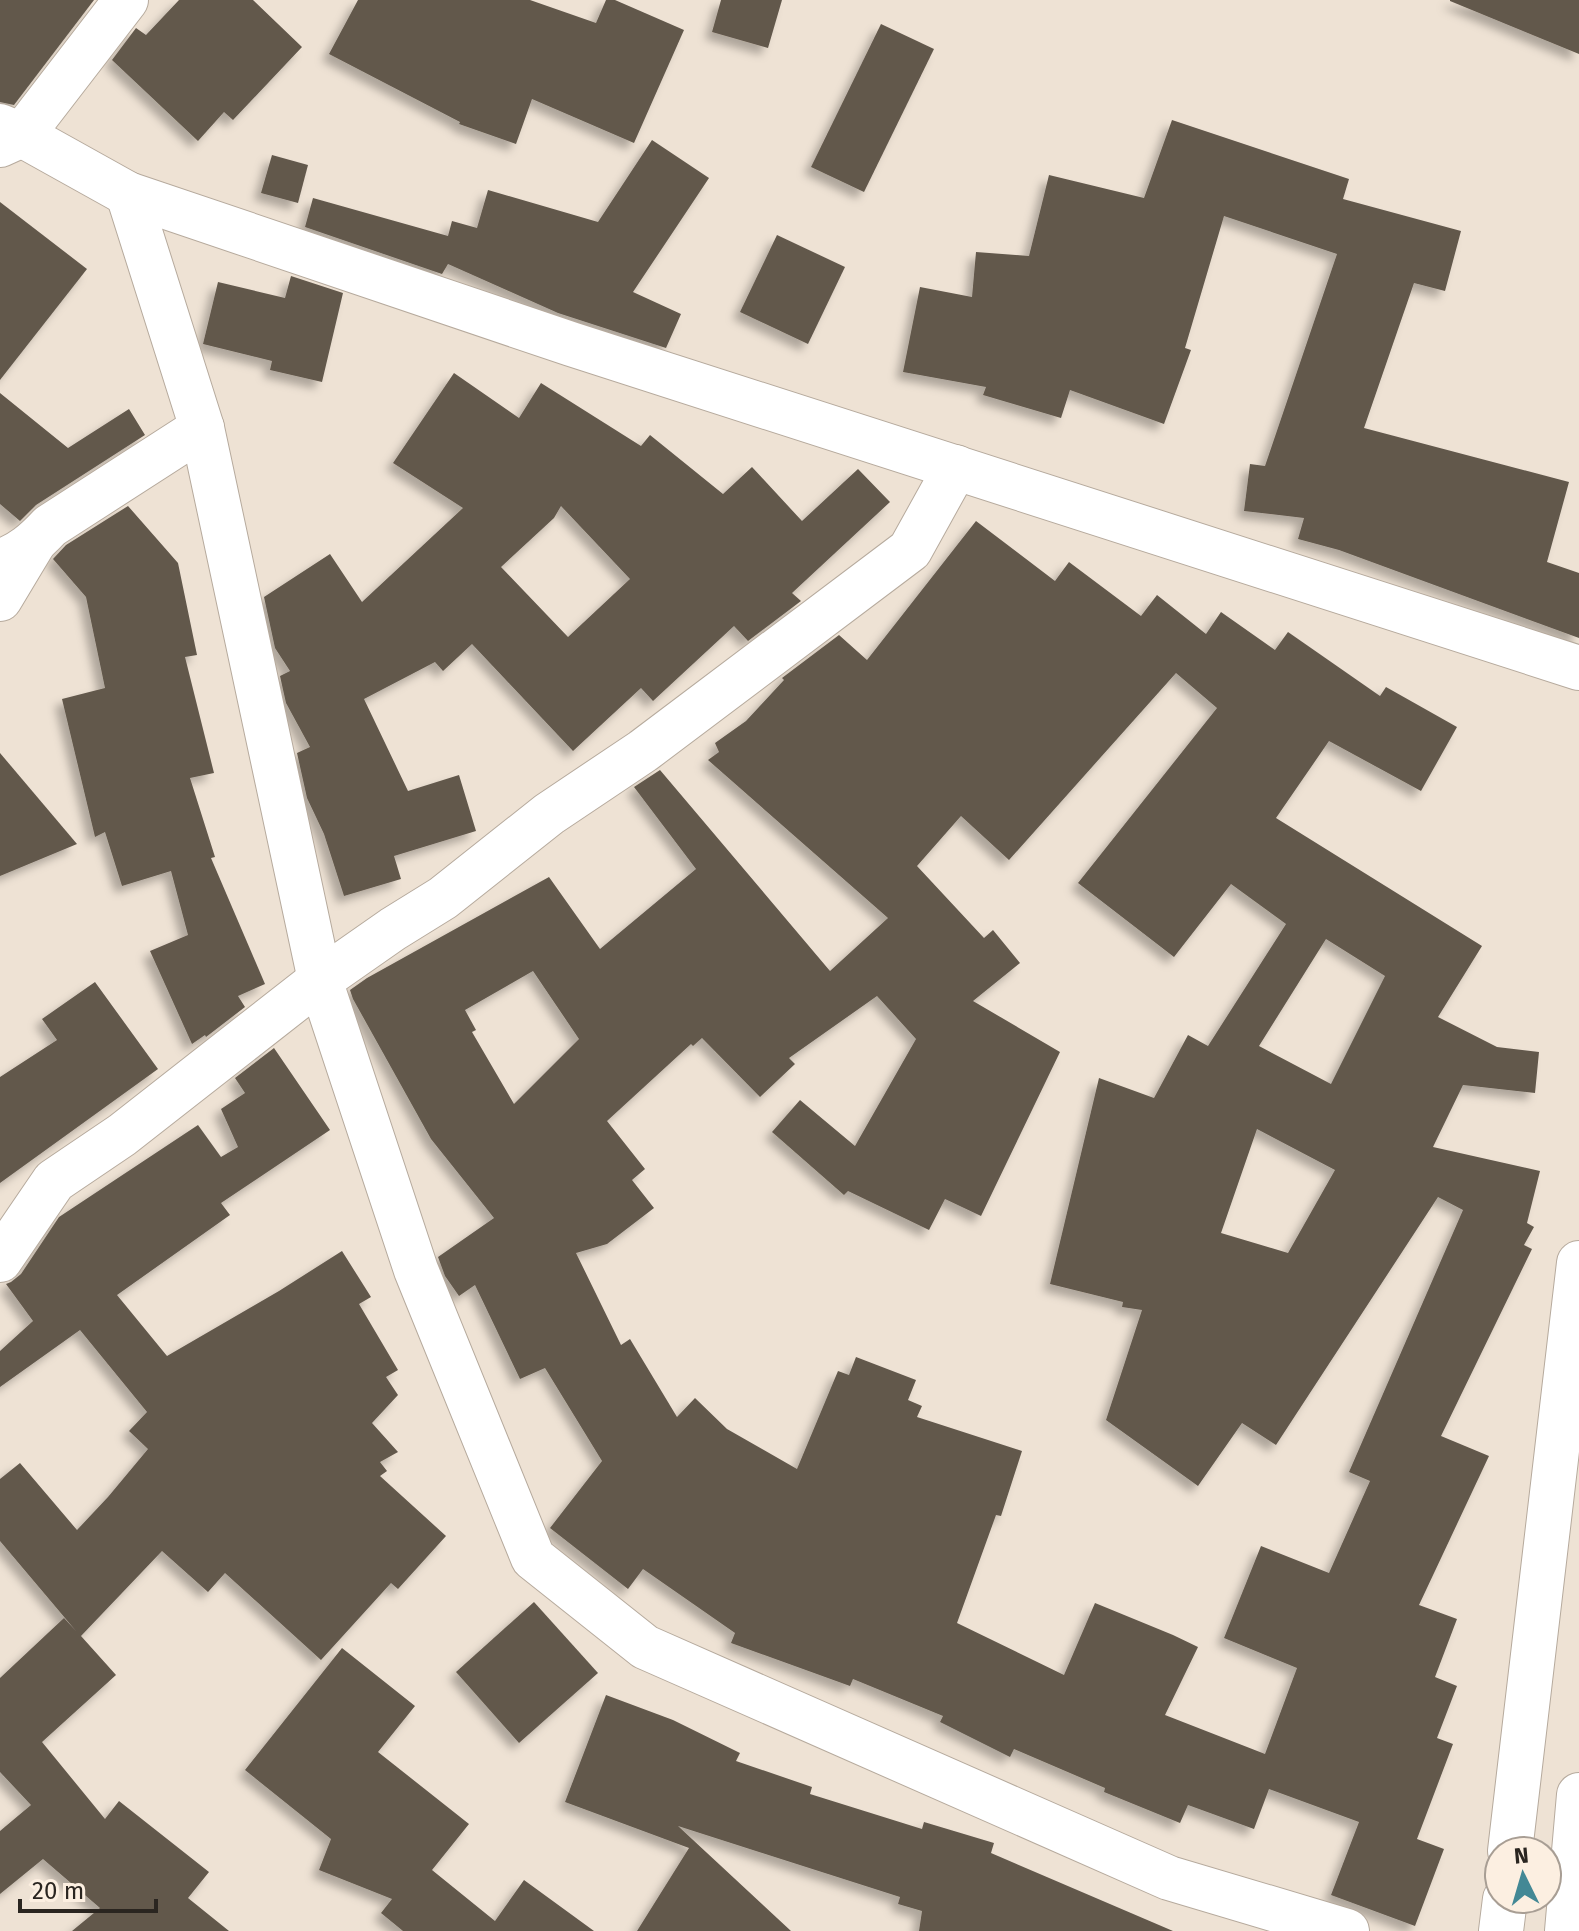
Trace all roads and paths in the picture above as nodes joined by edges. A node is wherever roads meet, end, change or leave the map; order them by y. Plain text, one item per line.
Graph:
1 (126, 0) edge
2 (7, 135) edge
3 (128, 194) junction
4 (202, 428) junction
5 (956, 467) junction
6 (16, 552) edge
7 (0, 599) edge
8 (1579, 668) edge
9 (320, 980) junction
10 (0, 1260) edge
11 (1579, 1263) edge
12 (1579, 1795) edge
13 (1512, 1835) edge
14 (1347, 1931) edge
15 (1567, 1931) edge

1 - 2 street
2 - 3 street
3 - 4 street
3 - 5 street
4 - 6 street
4 - 9 street
5 - 8 street
5 - 9 street
6 - 7 street
9 - 10 street
9 - 14 street
11 - 13 street
12 - 15 street

